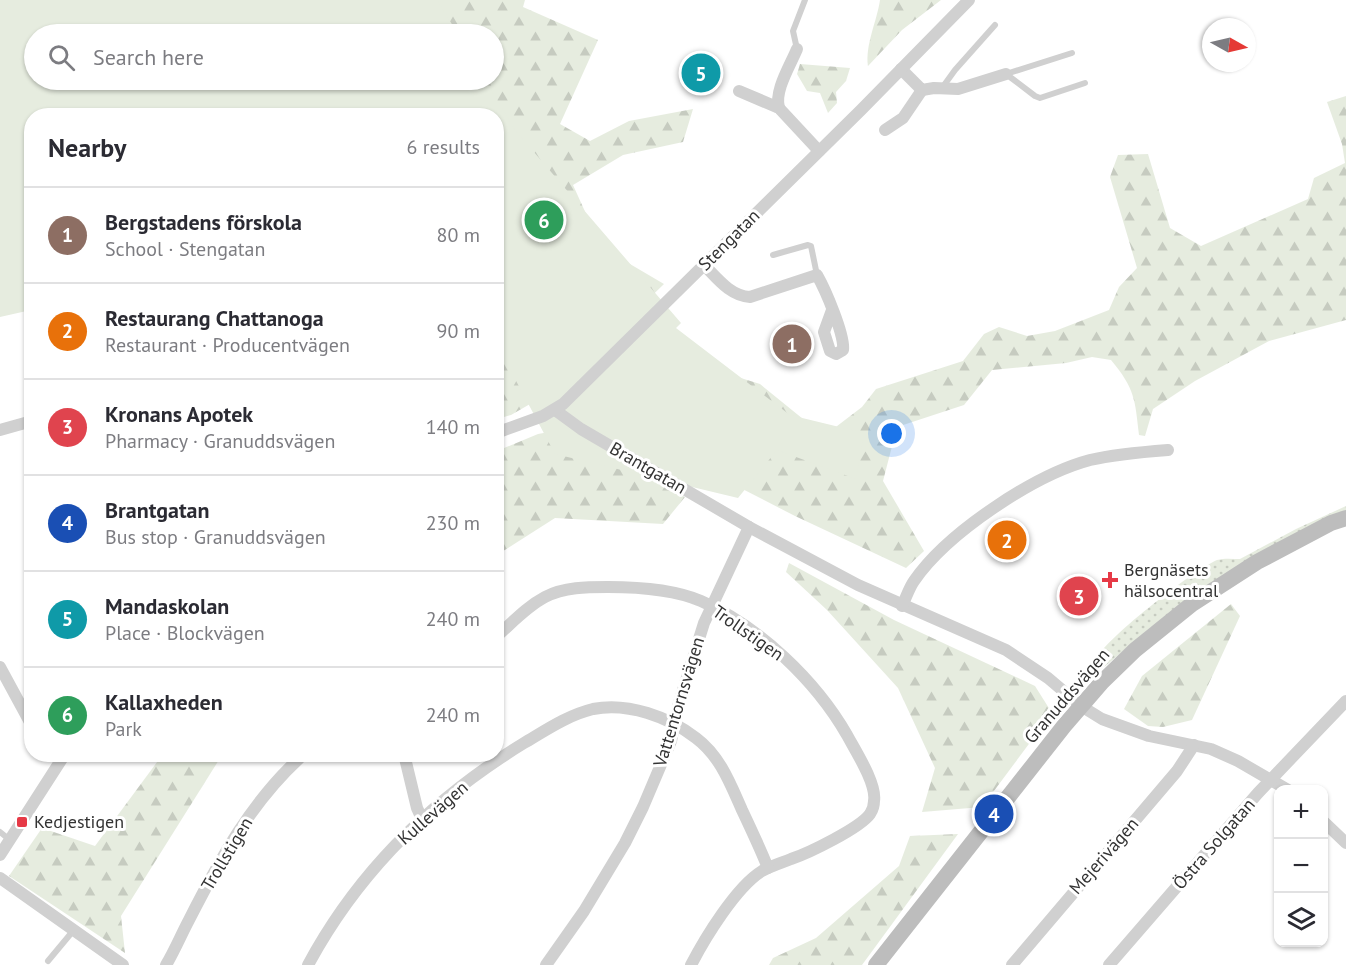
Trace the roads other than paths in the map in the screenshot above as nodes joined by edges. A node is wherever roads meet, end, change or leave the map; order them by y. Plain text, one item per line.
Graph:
1 (805, 0) edge
2 (969, 0) edge
3 (995, 25) dead end
4 (797, 49) joint
5 (1072, 53) dead end
6 (901, 69) junction
7 (1006, 74) junction
8 (1085, 83) dead end
9 (942, 88) junction
10 (922, 90) junction
11 (739, 92) dead end
12 (779, 108) junction
13 (885, 130) dead end
14 (819, 151) junction
15 (773, 255) dead end
16 (704, 265) junction
17 (817, 275) junction
18 (832, 310) dead end
19 (555, 410) junction
20 (24, 422) edge
21 (0, 430) edge
22 (504, 430) edge
23 (1168, 450) dead end
24 (1346, 518) edge
25 (748, 527) junction
26 (710, 606) junction
27 (902, 606) junction
28 (504, 630) edge
29 (0, 668) edge
30 (1346, 701) edge
31 (1081, 706) junction
32 (24, 712) edge
33 (674, 725) junction
34 (1194, 745) junction
35 (504, 756) edge
36 (57, 762) edge
37 (296, 762) edge
38 (406, 762) edge
39 (495, 762) edge
40 (1271, 780) junction
41 (1280, 785) edge
42 (422, 819) junction
43 (1328, 827) edge
44 (5, 836) edge
45 (1346, 843) edge
46 (0, 855) edge
47 (768, 868) junction
48 (0, 878) edge
49 (73, 931) junction
50 (48, 961) dead end
51 (123, 965) edge
52 (166, 965) edge
53 (308, 965) edge
54 (546, 965) edge
55 (691, 965) edge
56 (876, 965) edge
57 (1012, 965) edge
58 (1109, 965) edge

1 - 4 lane
2 - 6 street, Stengatan
3 - 9 lane
4 - 12 street
5 - 7 lane
6 - 10 street
6 - 14 street, Stengatan
7 - 8 lane
7 - 9 street
9 - 10 street
10 - 13 street
11 - 12 street
12 - 14 street
14 - 16 street, Stengatan
15 - 17 lane
16 - 17 street
16 - 19 street, Stengatan
17 - 18 street
19 - 22 street, Stengatan
19 - 25 street, Brantgatan
20 - 21 street
23 - 27 street
24 - 31 street, Granuddsvägen
25 - 26 street, Vattentornsvägen
25 - 27 street, Brantgatan
26 - 28 street, Trollstigen
26 - 33 street, Vattentornsvägen
26 - 47 street, Trollstigen
27 - 31 street, Brantgatan
29 - 32 street
30 - 40 street, Östra Solgatan
31 - 34 street, Brantgatan
31 - 56 street, Granuddsvägen
33 - 35 street, Kullevägen
33 - 47 street, Kullevägen
33 - 54 street, Vattentornsvägen
34 - 40 street, Brantgatan
34 - 57 street, Mejerivägen
36 - 44 street
37 - 52 street, Trollstigen
38 - 42 street
39 - 42 street, Kullevägen
40 - 41 street, Brantgatan
40 - 58 street, Östra Solgatan
42 - 53 street, Kullevägen
43 - 45 street
44 - 46 street
47 - 55 street
48 - 49 street
49 - 50 lane
49 - 51 street

